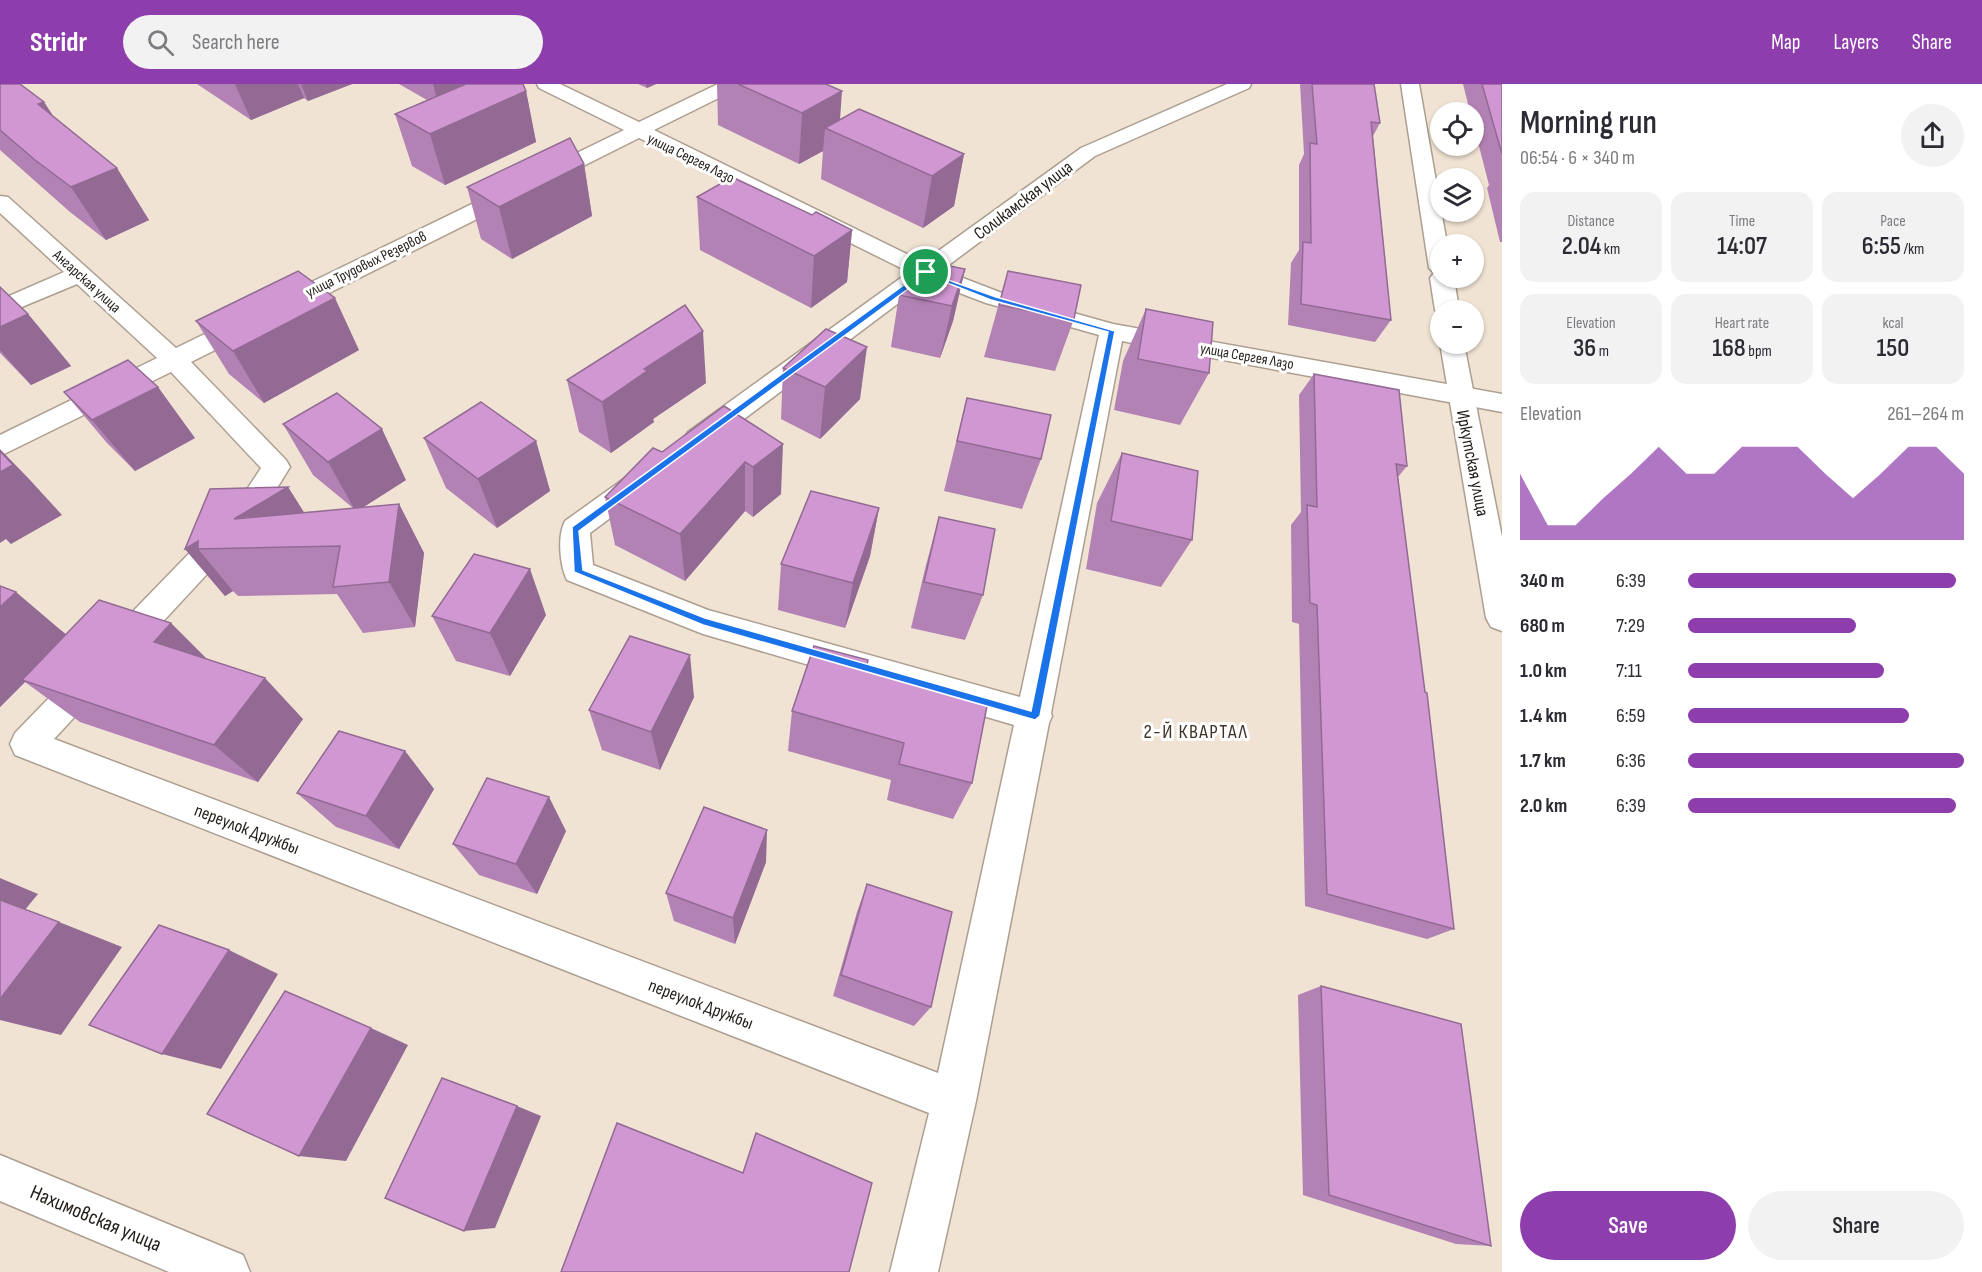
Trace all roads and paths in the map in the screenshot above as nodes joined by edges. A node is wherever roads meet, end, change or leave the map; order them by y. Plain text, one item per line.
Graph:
1 (546, 84) edge
2 (732, 84) edge
3 (1242, 84) edge
4 (1410, 84) edge
5 (636, 131) junction
6 (0, 202) edge
7 (1434, 234) edge
8 (926, 272) junction
9 (80, 274) junction
10 (0, 309) edge
11 (1112, 331) junction
12 (1454, 354) edge
13 (173, 359) junction
14 (1461, 395) junction
15 (1502, 403) edge
16 (0, 446) edge
17 (1502, 618) edge
18 (1035, 716) junction
19 (954, 1101) junction
20 (0, 1178) edge
21 (226, 1272) edge
22 (914, 1272) edge

1 - 5 street, улица Сергея Лазо
2 - 5 street, улица Трудовых Резервов
3 - 8 street, Соликамская улица
4 - 7 street
5 - 8 street, улица Сергея Лазо
5 - 13 street, улица Трудовых Резервов
6 - 9 street, Ангарская улица
8 - 11 street, улица Сергея Лазо
8 - 18 street, Соликамская улица
9 - 10 street
9 - 13 street, Ангарская улица
11 - 14 street, улица Сергея Лазо
11 - 18 street
12 - 14 street, Иркутская улица
13 - 16 street, улица Трудовых Резервов
13 - 19 street, переулок Дружбы
14 - 15 street, улица Сергея Лазо
14 - 17 street, Иркутская улица
18 - 19 street
19 - 22 street
20 - 21 street, Нахимовская улица

